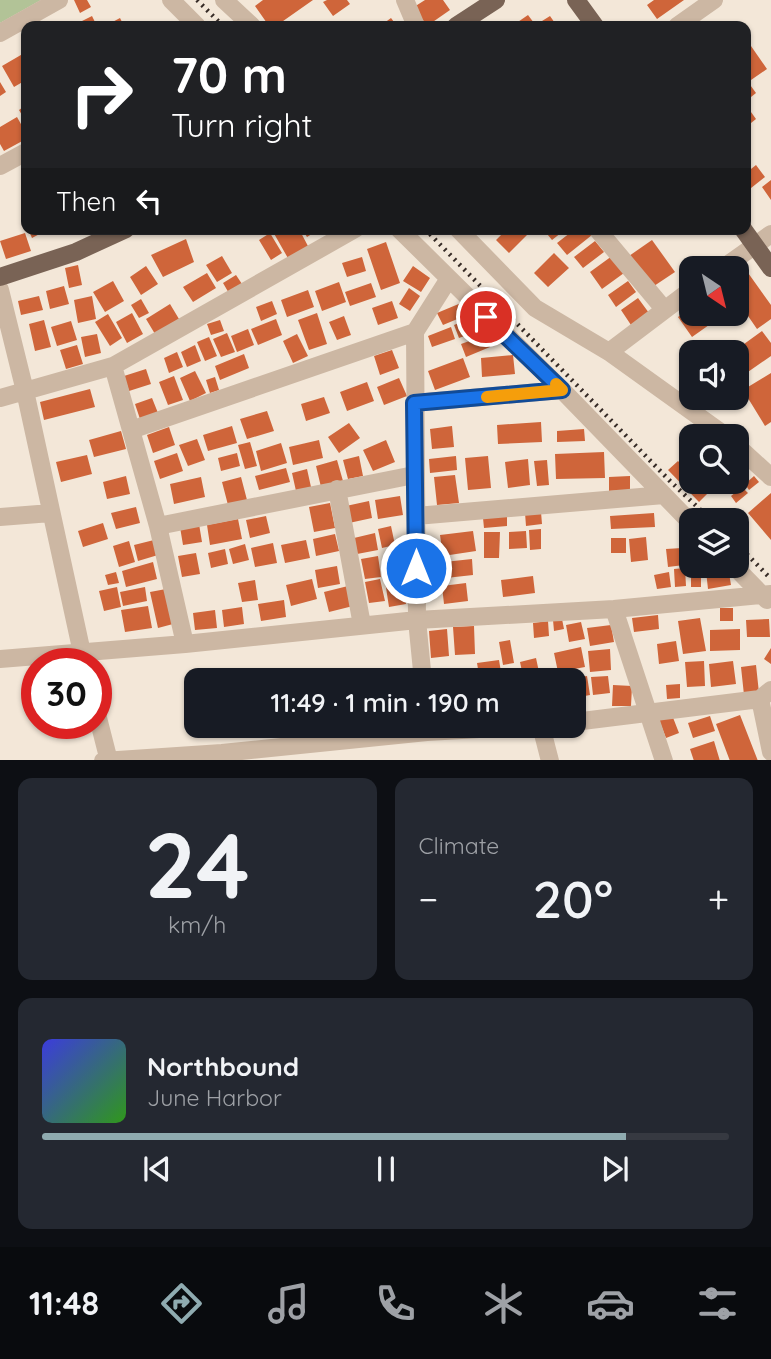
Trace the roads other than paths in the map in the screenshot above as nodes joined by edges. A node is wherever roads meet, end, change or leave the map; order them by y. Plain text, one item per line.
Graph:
1 (59, 0) edge
2 (171, 0) edge
3 (224, 0) edge
4 (405, 0) edge
5 (496, 0) edge
6 (576, 0) edge
7 (714, 0) edge
8 (21, 21) edge
9 (21, 21) edge
10 (192, 21) edge
11 (247, 21) edge
12 (414, 21) edge
13 (464, 21) edge
14 (591, 21) edge
15 (684, 21) edge
16 (0, 33) edge
17 (21, 155) edge
18 (0, 166) edge
19 (771, 234) edge
20 (113, 235) edge
21 (344, 235) edge
22 (405, 235) edge
23 (464, 235) edge
24 (602, 235) edge
25 (748, 235) edge
26 (755, 245) junction
27 (740, 256) edge
28 (771, 268) edge
29 (0, 277) edge
30 (448, 279) junction
31 (0, 290) edge
32 (679, 298) edge
33 (664, 309) junction
34 (415, 332) junction
35 (609, 352) junction
36 (113, 366) junction
37 (562, 390) junction
38 (25, 391) junction
39 (0, 398) edge
40 (414, 403) junction
41 (709, 424) edge
42 (131, 430) junction
43 (749, 457) edge
44 (414, 475) junction
45 (771, 477) edge
46 (337, 489) junction
47 (664, 495) junction
48 (679, 511) edge
49 (51, 513) junction
50 (416, 516) junction
51 (0, 517) edge
52 (158, 526) junction
53 (747, 578) edge
54 (768, 598) edge
55 (614, 609) junction
56 (417, 620) junction
57 (362, 625) junction
58 (185, 644) junction
59 (81, 648) edge
60 (112, 654) edge
61 (0, 659) edge
62 (21, 659) edge
63 (421, 668) edge
64 (766, 695) edge
65 (649, 714) junction
66 (586, 721) edge
67 (387, 738) edge
68 (544, 738) edge
69 (104, 739) edge
70 (325, 752) edge
71 (771, 752) edge
72 (223, 757) edge
73 (109, 760) edge
74 (550, 760) edge
75 (664, 760) edge

1 - 8 street
2 - 10 street
3 - 11 street
4 - 12 street
5 - 13 main road
6 - 14 main road
7 - 15 street
9 - 16 street
17 - 18 street
19 - 26 street
20 - 29 main road
21 - 36 street
22 - 30 street
23 - 35 street
24 - 33 street
25 - 26 main road
26 - 27 street
26 - 28 main road
30 - 34 street
30 - 37 street
31 - 38 street
32 - 33 street
33 - 35 street
34 - 40 street
34 - 42 street
35 - 41 street
36 - 38 street
36 - 42 street
37 - 40 street
37 - 47 street
38 - 39 street
38 - 49 street
40 - 44 street
42 - 52 street
43 - 45 street
44 - 46 street
44 - 50 street
46 - 52 street
46 - 57 street
47 - 48 street
47 - 50 street
49 - 51 street
49 - 59 street
50 - 56 street
52 - 58 street
53 - 54 street
54 - 55 street
55 - 56 street
55 - 65 street
56 - 57 street
56 - 63 street
57 - 58 street
58 - 60 street
61 - 62 street
64 - 65 street
64 - 71 street
65 - 66 street
65 - 75 street
67 - 70 street
68 - 74 street
69 - 73 street
70 - 72 street
72 - 73 street

